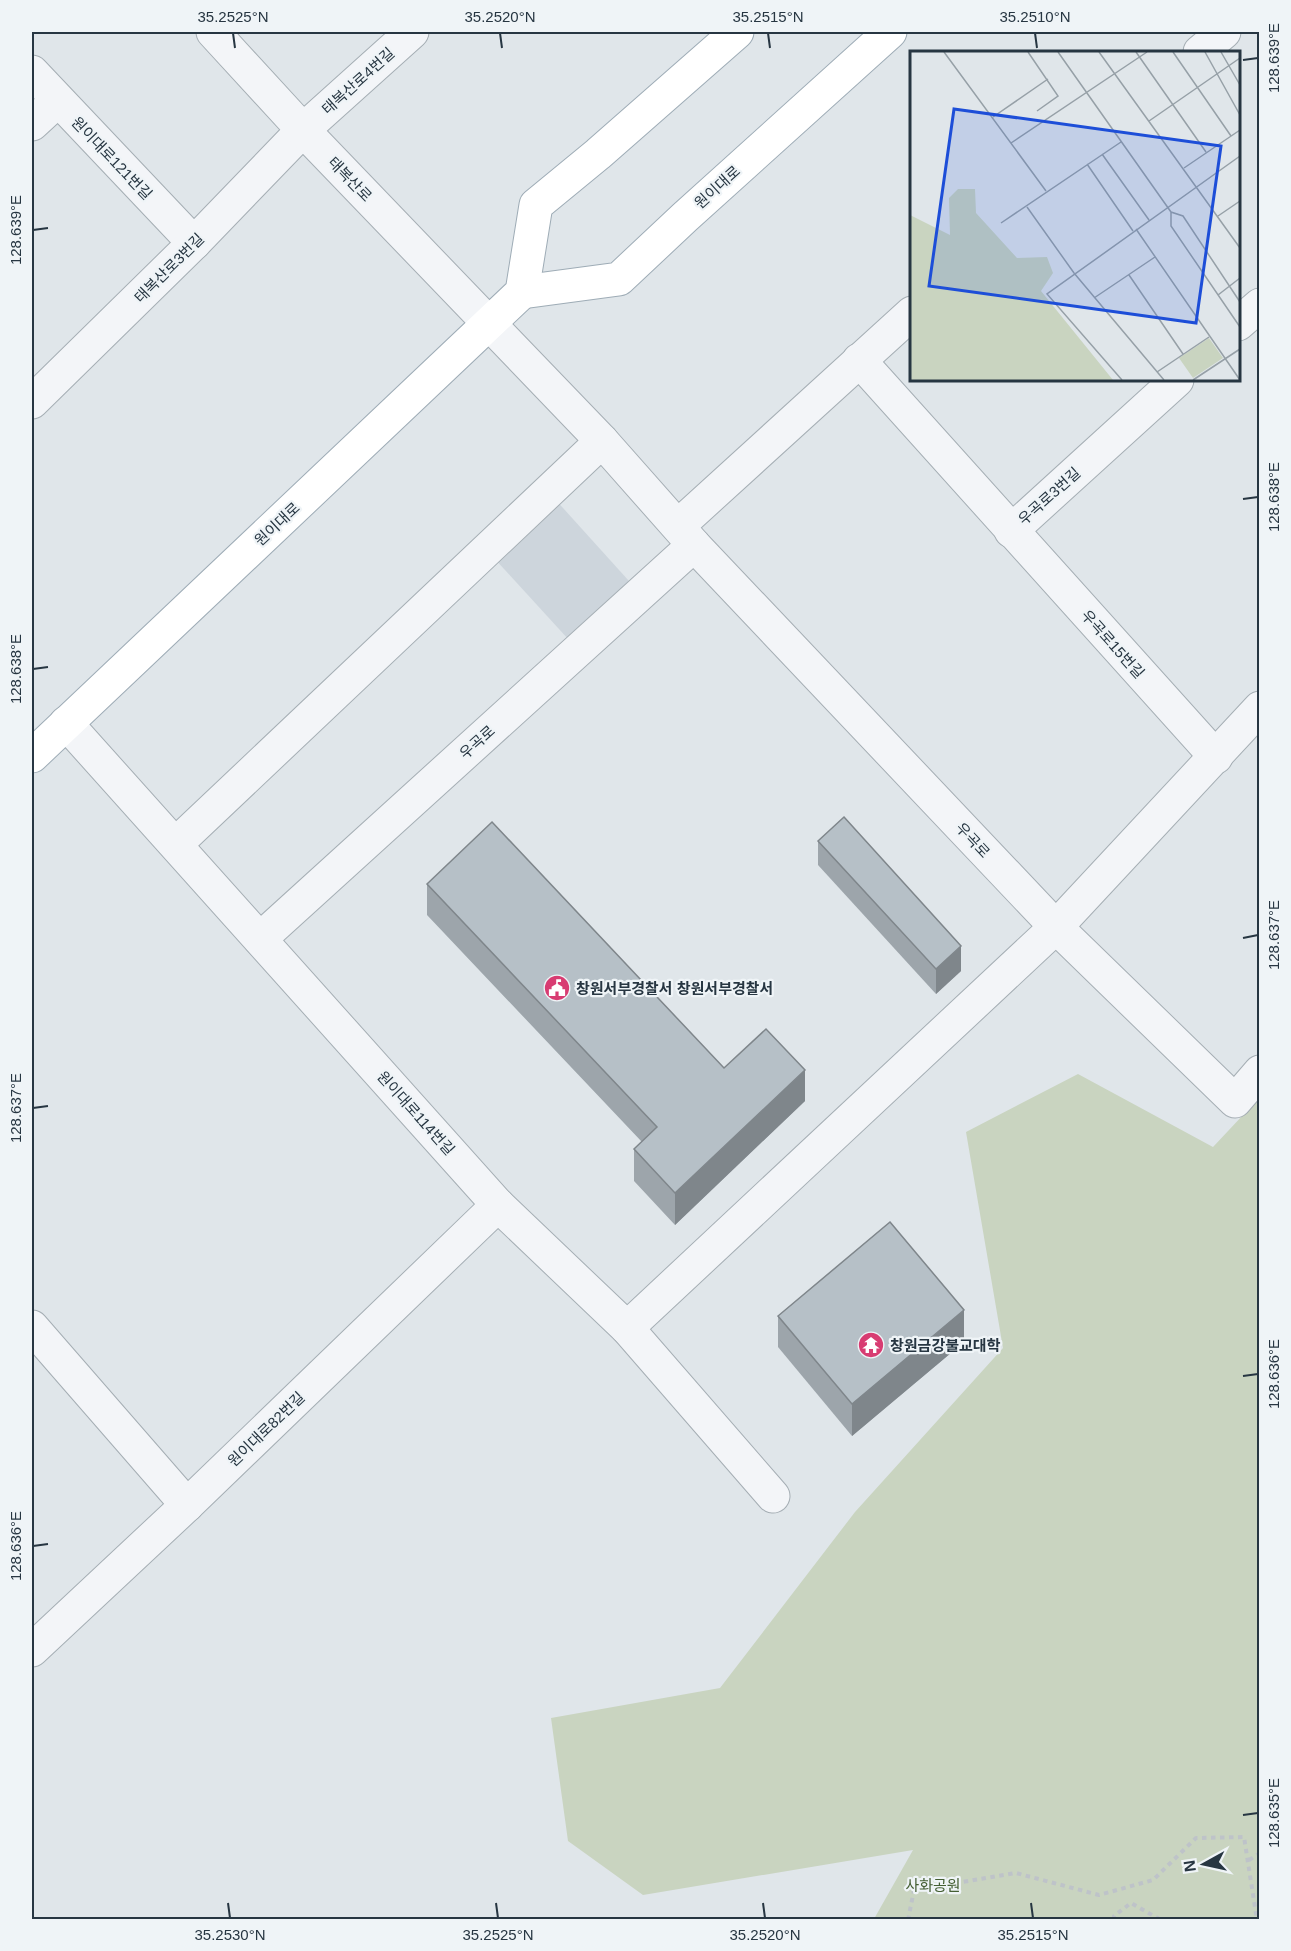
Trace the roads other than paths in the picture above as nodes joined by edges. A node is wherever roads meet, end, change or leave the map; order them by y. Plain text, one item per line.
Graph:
1 (213, 32) edge
2 (412, 32) edge
3 (737, 32) edge
4 (890, 32) edge
5 (1224, 32) edge
6 (1201, 51) edge
7 (32, 72) edge
8 (57, 101) junction
9 (32, 124) edge
10 (303, 130) junction
11 (194, 243) junction
12 (522, 292) junction
13 (1260, 305) edge
14 (910, 315) edge
15 (1240, 323) edge
16 (488, 325) junction
17 (859, 360) junction
18 (1176, 381) edge
19 (32, 402) edge
20 (602, 441) junction
21 (1011, 531) junction
22 (686, 535) junction
23 (1260, 708) edge
24 (66, 723) junction
25 (32, 756) edge
26 (1216, 757) junction
27 (176, 844) junction
28 (1056, 927) junction
29 (260, 939) junction
30 (1260, 1072) edge
31 (498, 1205) junction
32 (32, 1327) edge
33 (627, 1328) junction
34 (773, 1496) dead end
35 (187, 1505) junction
36 (32, 1650) edge

1 - 10 street, 태복산로
2 - 10 street, 태복산로4번길
3 - 12 main road
4 - 12 main road, 원이대로
5 - 6 street
7 - 8 street, 원이대로121번길
8 - 9 street
8 - 11 street, 원이대로121번길
10 - 11 street, 태복산로3번길
10 - 16 street, 태복산로
11 - 19 street, 태복산로3번길
12 - 16 main road, 원이대로
13 - 15 street
14 - 17 street
16 - 20 street, 우곡로
16 - 24 main road, 원이대로
17 - 21 street, 우곡로3번길
17 - 22 street
18 - 21 street, 우곡로3번길
20 - 22 street, 우곡로
20 - 27 street
21 - 26 street, 우곡로15번길
22 - 28 street, 우곡로
22 - 29 street, 우곡로
23 - 26 street
24 - 25 main road, 원이대로
24 - 27 street, 원이대로114번길
26 - 28 street
27 - 29 street, 원이대로114번길
28 - 30 street, 우곡로
28 - 33 street
29 - 31 street, 원이대로114번길
31 - 33 street, 원이대로114번길
31 - 35 street, 원이대로82번길
32 - 35 street
33 - 34 street, 원이대로114번길
35 - 36 street, 원이대로82번길

